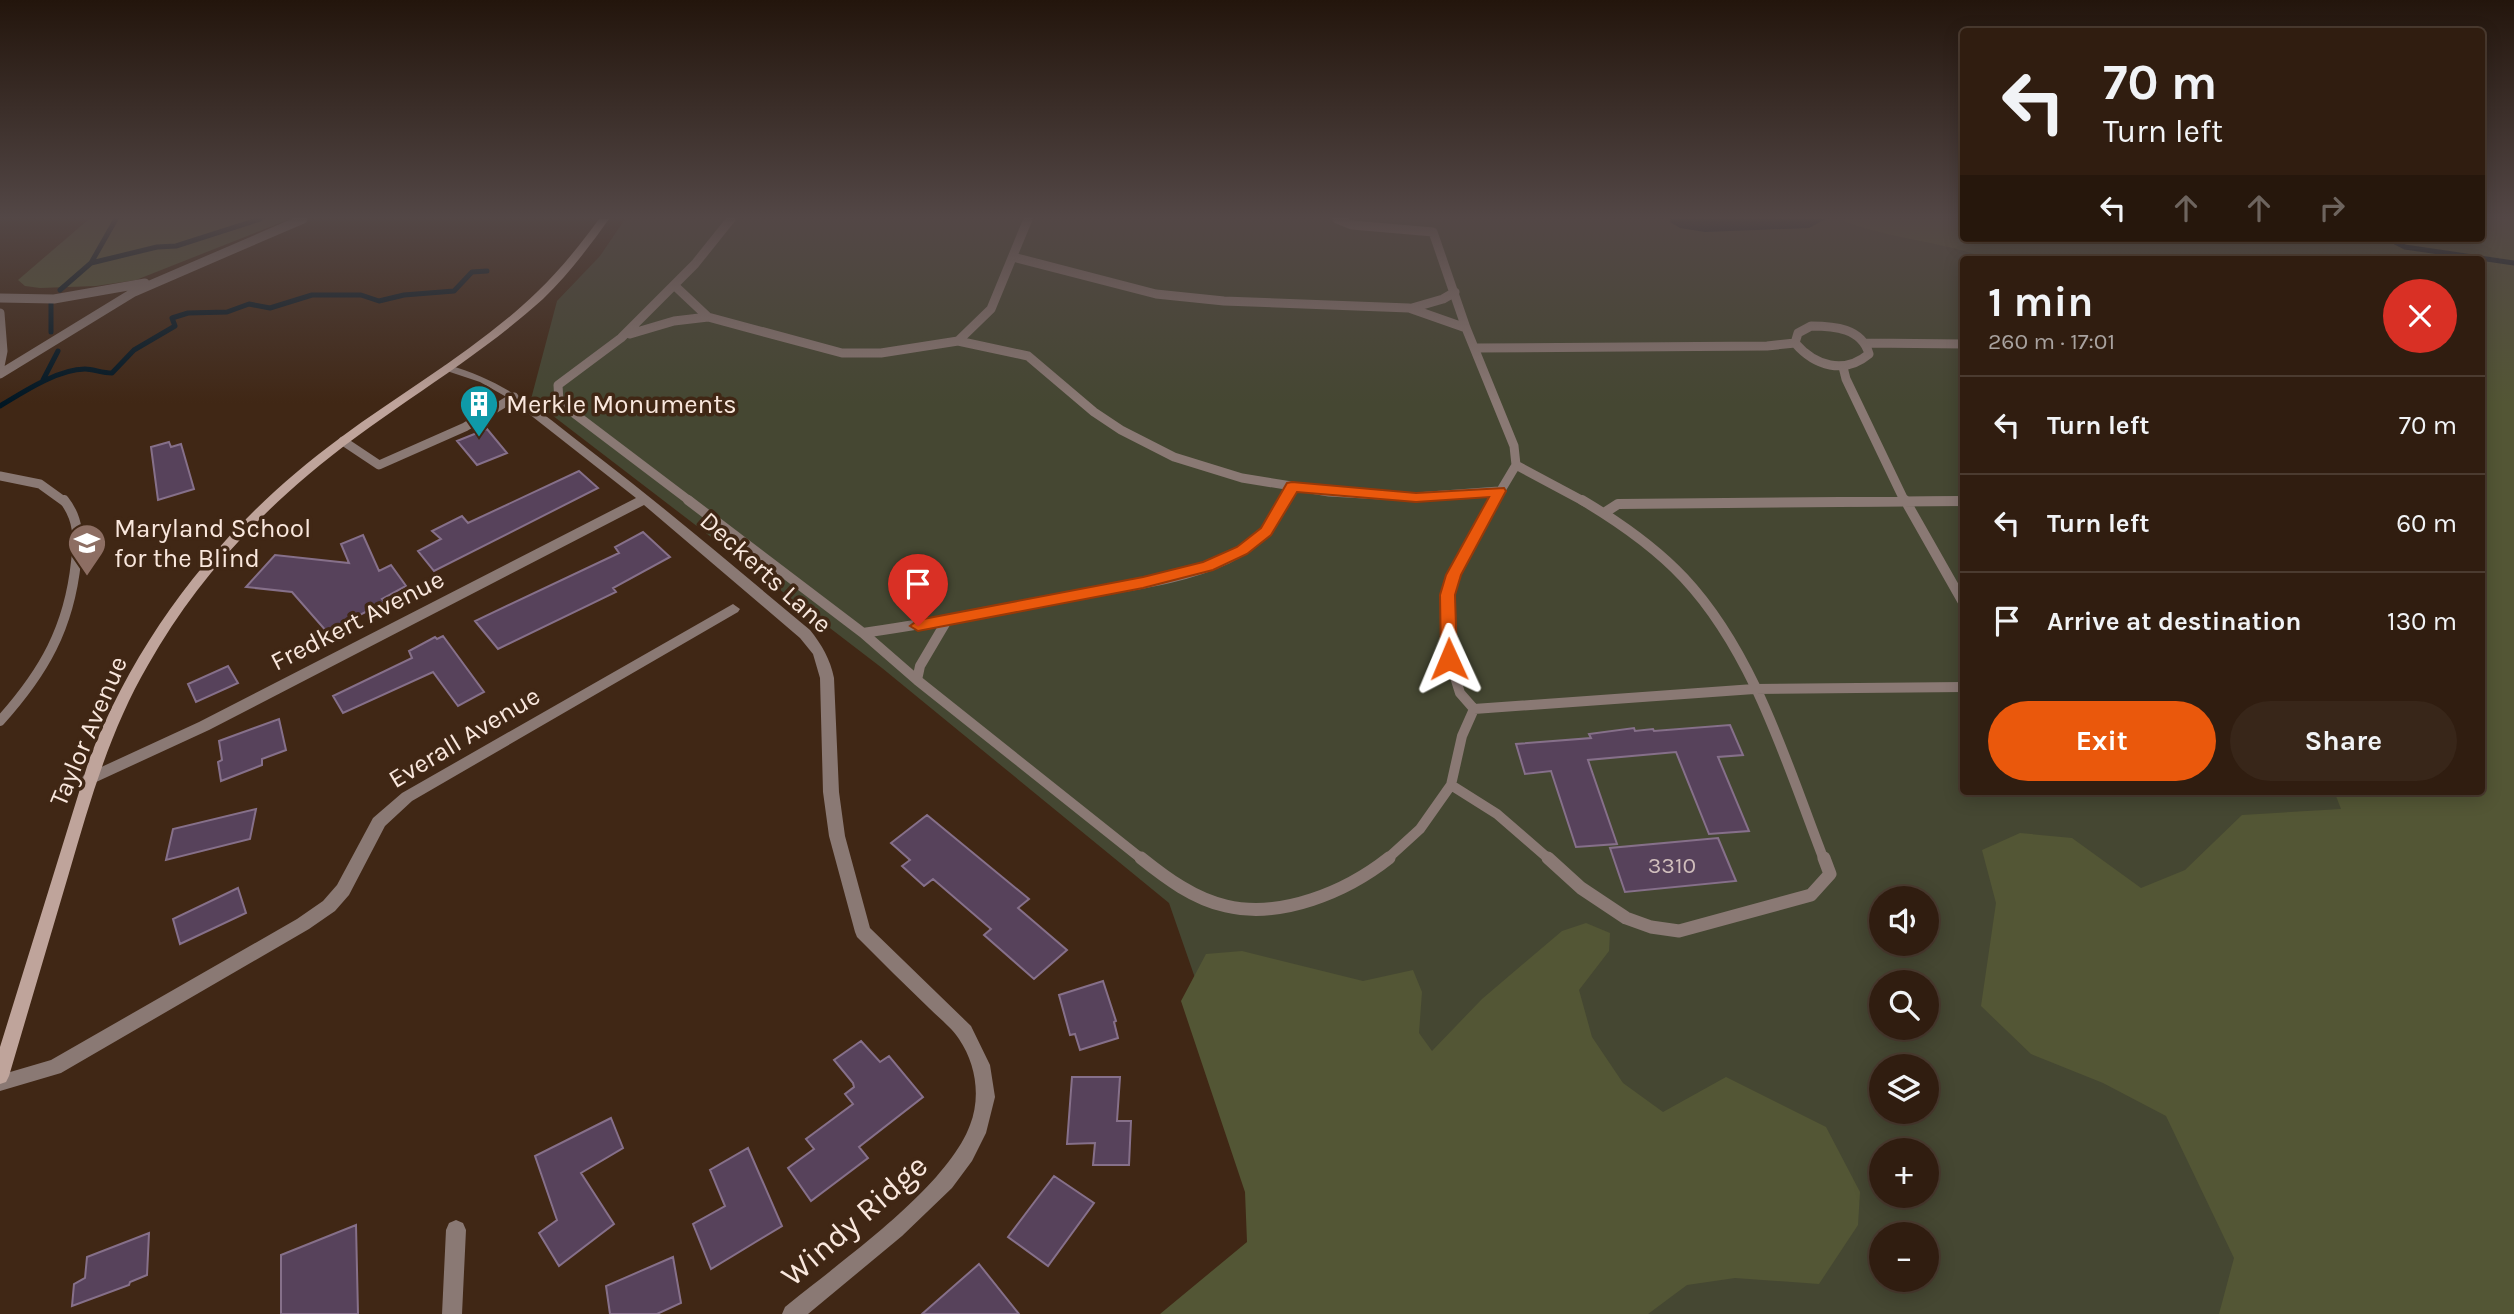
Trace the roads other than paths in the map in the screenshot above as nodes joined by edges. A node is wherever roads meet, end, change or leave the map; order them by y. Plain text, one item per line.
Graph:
1 (155, 280) edge
2 (159, 280) edge
3 (556, 280) edge
4 (679, 280) edge
5 (1003, 280) edge
6 (1096, 280) edge
7 (1451, 280) edge
8 (674, 285) junction
9 (1455, 292) junction
10 (0, 298) edge
11 (1409, 308) junction
12 (0, 313) edge
13 (708, 317) junction
14 (1465, 328) junction
15 (621, 338) junction
16 (1, 339) edge
17 (958, 341) junction
18 (1866, 343) junction
19 (1795, 344) junction
20 (1960, 344) edge
21 (1475, 348) junction
22 (0, 366) edge
23 (1843, 367) junction
24 (448, 368) junction
25 (0, 374) edge
26 (514, 397) junction
27 (343, 442) junction
28 (1516, 465) junction
29 (0, 476) edge
30 (1292, 487) junction
31 (1499, 491) junction
32 (645, 499) junction
33 (1960, 501) edge
34 (1906, 503) junction
35 (1604, 513) junction
36 (1960, 597) edge
37 (733, 609) dead end
38 (946, 622) junction
39 (863, 633) junction
40 (917, 680) junction
41 (1960, 687) edge
42 (1754, 690) junction
43 (1474, 709) junction
44 (0, 721) edge
45 (89, 779) junction
46 (1451, 785) junction
47 (863, 932) joint
48 (0, 1076) edge
49 (0, 1083) edge
50 (456, 1230) dead end
51 (452, 1314) edge
52 (792, 1314) edge

1 - 10 lane
2 - 25 lane
3 - 24 main road, Taylor Avenue
4 - 8 lane
5 - 17 lane
6 - 11 lane
7 - 9 lane
8 - 13 lane
8 - 15 lane
9 - 11 lane
9 - 14 lane
11 - 14 lane
12 - 16 lane
13 - 15 lane
13 - 17 lane
14 - 21 lane
15 - 39 lane
16 - 22 lane
17 - 30 lane
18 - 19 lane
18 - 20 lane
18 - 23 lane
19 - 21 lane
19 - 23 lane
21 - 28 lane
23 - 34 lane
24 - 26 street, Deckerts Lane
24 - 27 main road, Taylor Avenue
26 - 27 lane
26 - 32 street, Deckerts Lane
27 - 45 main road, Taylor Avenue
28 - 31 lane
28 - 35 lane
29 - 44 lane
30 - 31 lane
30 - 38 lane
31 - 43 lane
32 - 45 street, Fredkert Avenue
32 - 47 street, Deckerts Lane
33 - 34 lane
34 - 35 lane
34 - 36 lane
35 - 42 lane
37 - 49 street, Everall Avenue
38 - 39 lane
38 - 40 lane
39 - 40 lane
40 - 46 lane
41 - 42 lane
42 - 43 lane
42 - 46 lane
43 - 46 lane
45 - 48 main road, Taylor Avenue
47 - 52 street, Windy Ridge
50 - 51 street

